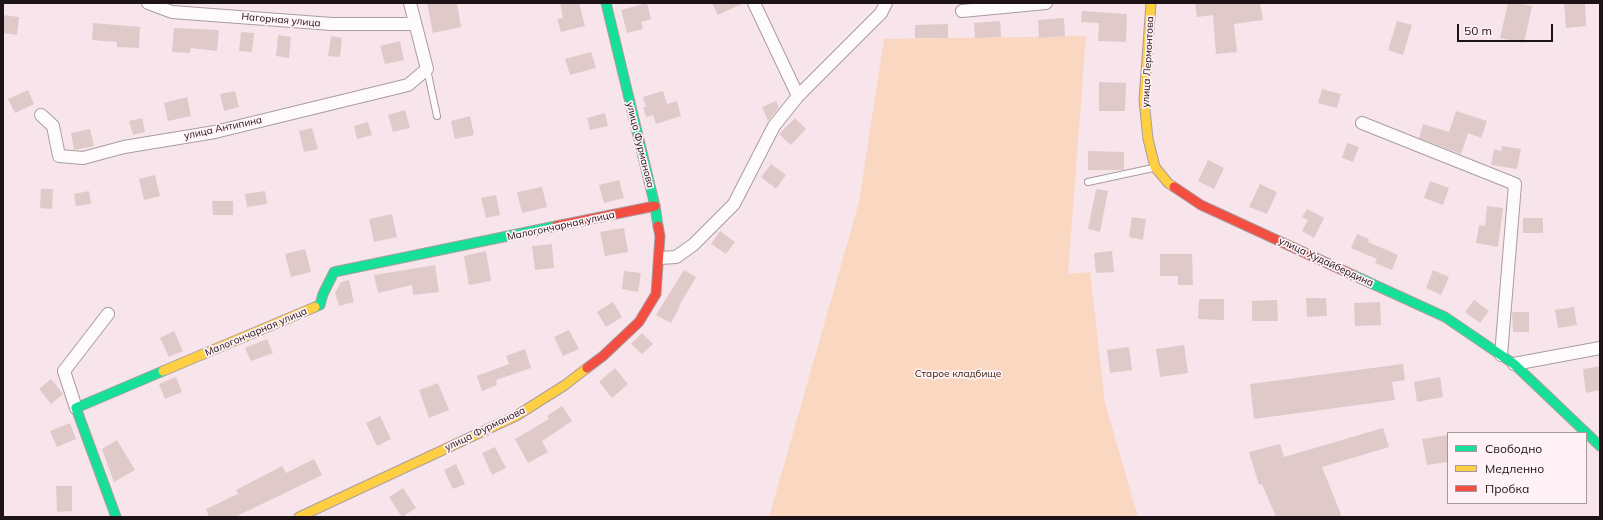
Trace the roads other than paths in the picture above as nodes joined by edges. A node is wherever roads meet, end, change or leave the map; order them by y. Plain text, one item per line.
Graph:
1 (148, 3) edge
2 (410, 3) edge
3 (606, 3) edge
4 (754, 3) edge
5 (886, 3) edge
6 (1046, 3) edge
7 (1151, 3) edge
8 (962, 12) dead end
9 (415, 24) junction
10 (427, 69) junction
11 (798, 96) junction
12 (41, 115) dead end
13 (437, 116) dead end
14 (1362, 123) dead end
15 (1155, 167) junction
16 (1088, 182) dead end
17 (655, 206) junction
18 (660, 258) junction
19 (108, 314) dead end
20 (1600, 348) edge
21 (1501, 355) junction
22 (1514, 364) junction
23 (76, 408) junction
24 (1585, 432) edge
25 (1587, 434) edge
26 (1600, 446) edge
27 (116, 517) edge
28 (299, 517) edge

1 - 9 street, Нагорная улица
2 - 9 street
3 - 17 street, улица Фурманова
4 - 11 street
5 - 11 street
6 - 8 street
7 - 15 street, улица Лермонтова
9 - 10 street
10 - 12 street, улица Антипина
10 - 13 lane
11 - 18 street
14 - 21 street
15 - 16 lane
15 - 21 street, улица Худайбердина
17 - 18 street, улица Фурманова
17 - 23 street, Малогончарная улица
18 - 28 street, улица Фурманова
19 - 23 street
20 - 22 street
21 - 22 street, улица Худайбердина
22 - 24 street, улица Худайбердина
23 - 27 street
25 - 26 street, улица Худайбердина

